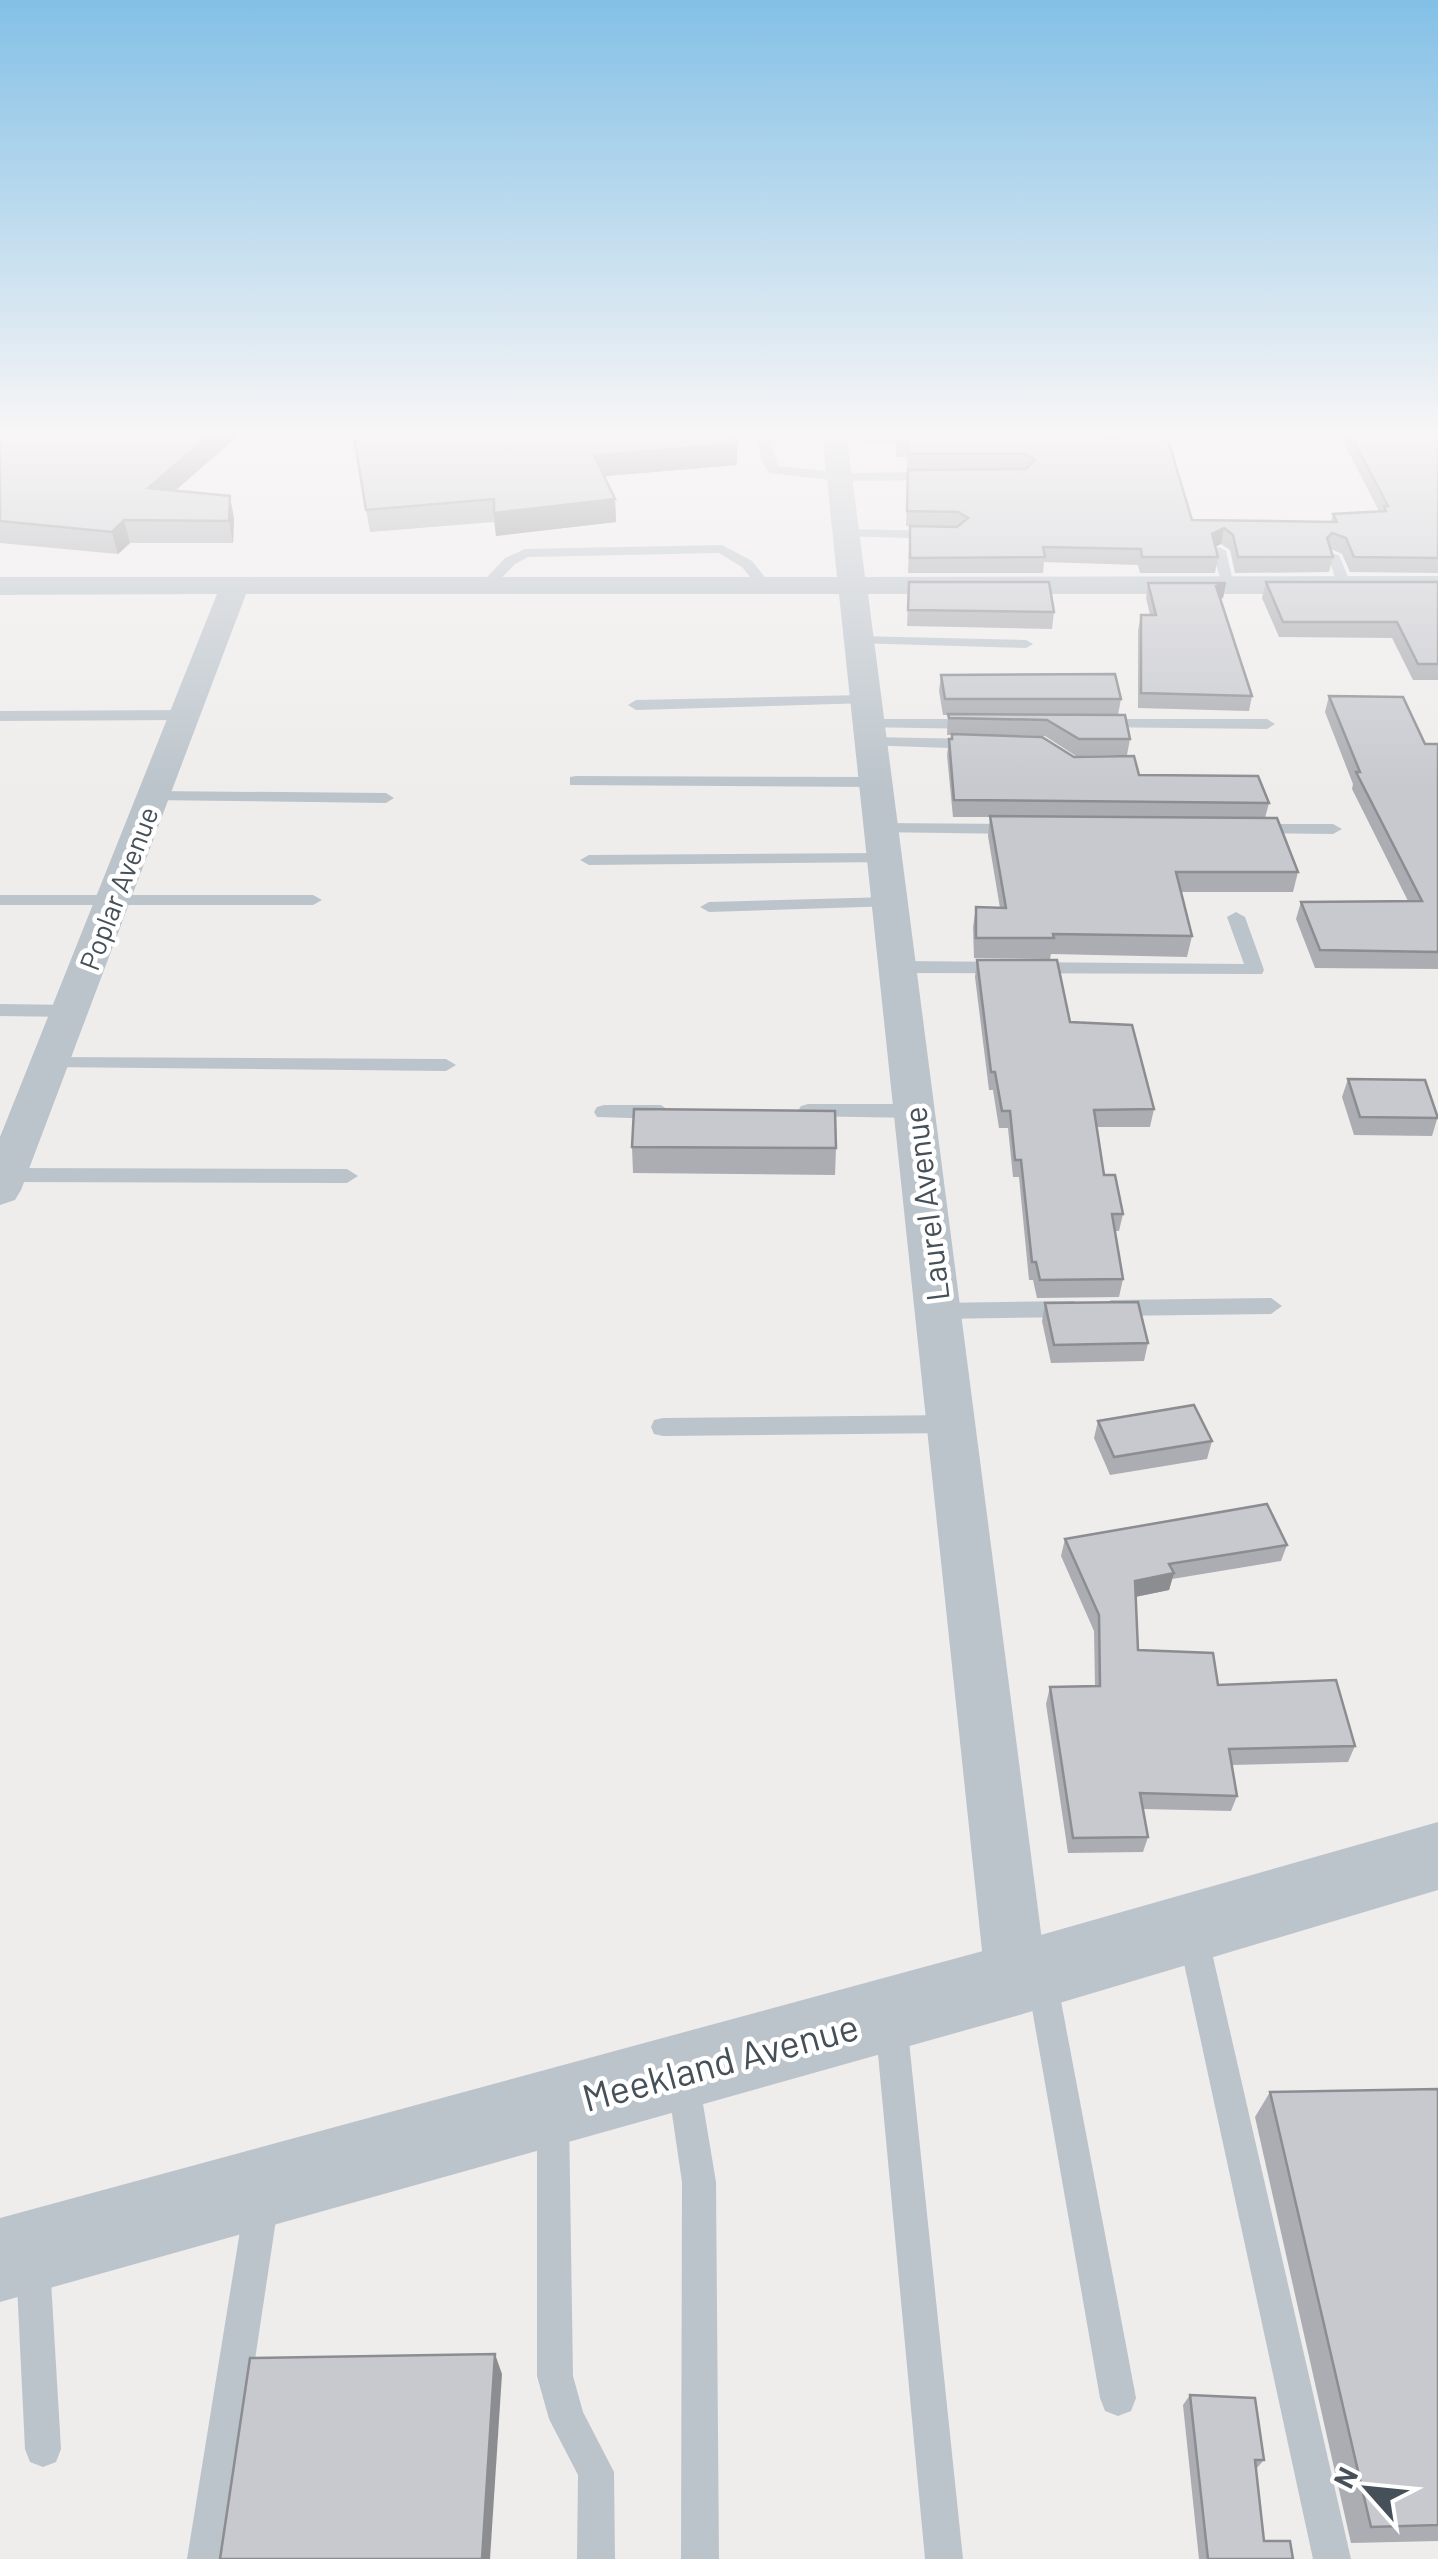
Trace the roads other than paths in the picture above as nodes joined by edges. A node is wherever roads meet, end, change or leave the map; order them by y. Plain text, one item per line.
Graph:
1 (850, 549) edge
2 (1218, 551) edge
3 (1332, 555) edge
4 (1344, 584) junction
5 (1438, 585) edge
6 (0, 586) edge
7 (235, 586) junction
8 (853, 586) junction
9 (1230, 587) junction
10 (858, 640) junction
11 (1026, 644) dead end
12 (636, 705) dead end
13 (184, 715) junction
14 (0, 716) edge
15 (866, 722) junction
16 (987, 724) edge
17 (1087, 724) edge
18 (1266, 724) dead end
19 (1006, 744) edge
20 (576, 781) dead end
21 (873, 782) junction
22 (154, 796) junction
23 (386, 798) dead end
24 (1038, 829) edge
25 (1234, 829) edge
26 (1333, 829) dead end
27 (881, 843) junction
28 (589, 860) dead end
29 (0, 900) edge
30 (113, 900) junction
31 (313, 900) dead end
32 (890, 902) junction
33 (709, 907) dead end
34 (1236, 917) dead end
35 (897, 967) junction
36 (0, 1010) edge
37 (70, 1010) junction
38 (50, 1063) junction
39 (446, 1065) dead end
40 (914, 1111) junction
41 (604, 1112) dead end
42 (682, 1112) edge
43 (778, 1112) edge
44 (14, 1121) edge
45 (347, 1176) dead end
46 (3, 1183) edge
47 (1272, 1306) dead end
48 (938, 1310) junction
49 (951, 1424) junction
50 (663, 1427) dead end
51 (1438, 1856) edge
52 (1191, 1928) junction
53 (1028, 1976) junction
54 (890, 2013) junction
55 (682, 2072) junction
56 (553, 2107) junction
57 (264, 2187) junction
58 (16, 2255) edge
59 (1118, 2398) dead end
60 (43, 2450) dead end
61 (206, 2559) edge
62 (596, 2559) edge
63 (700, 2559) edge
64 (944, 2559) edge
65 (1332, 2559) edge

1 - 8 street, Laurel Avenue
2 - 9 lane
3 - 4 lane
4 - 5 street
4 - 9 street
6 - 7 street
7 - 8 street
7 - 13 street, Poplar Avenue
8 - 9 street
8 - 10 street, Laurel Avenue
10 - 11 lane
10 - 15 street, Laurel Avenue
12 - 15 lane
13 - 14 lane
13 - 22 street, Poplar Avenue
15 - 16 lane
15 - 19 lane
15 - 21 street, Laurel Avenue
17 - 18 lane
20 - 21 lane
21 - 27 street, Laurel Avenue
22 - 23 lane
22 - 30 street, Poplar Avenue
24 - 27 lane
25 - 26 lane
27 - 28 lane
27 - 32 street, Laurel Avenue
29 - 30 lane
30 - 31 lane
30 - 37 street, Poplar Avenue
32 - 33 lane
32 - 35 street, Laurel Avenue
34 - 35 lane
35 - 40 street, Laurel Avenue
36 - 37 lane
37 - 38 street, Poplar Avenue
38 - 39 lane
38 - 44 street, Poplar Avenue
40 - 43 lane
40 - 48 street, Laurel Avenue
41 - 42 lane
44 - 46 street, Poplar Avenue
45 - 46 lane
47 - 48 lane
48 - 49 street, Laurel Avenue
49 - 50 lane
49 - 53 street, Laurel Avenue
51 - 52 street, Meekland Avenue
52 - 53 street, Meekland Avenue
52 - 65 lane
53 - 54 street, Meekland Avenue
53 - 59 lane
54 - 55 street, Meekland Avenue
54 - 64 lane
55 - 56 street, Meekland Avenue
55 - 63 lane
56 - 57 street, Meekland Avenue
56 - 62 lane
57 - 58 street, Meekland Avenue
57 - 61 lane
58 - 60 lane

